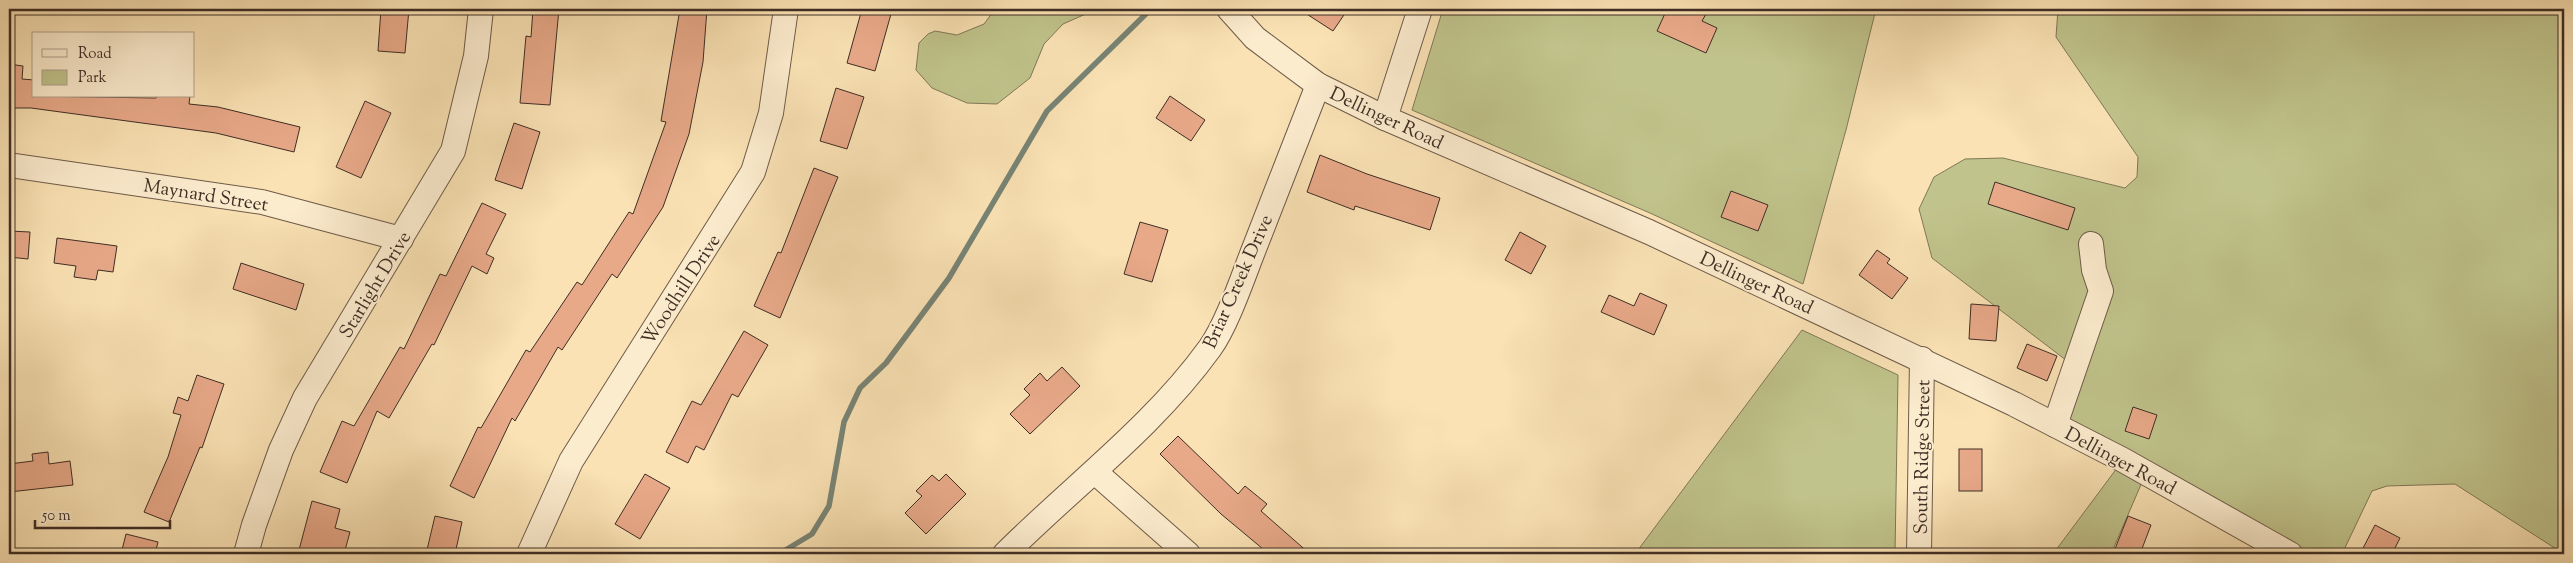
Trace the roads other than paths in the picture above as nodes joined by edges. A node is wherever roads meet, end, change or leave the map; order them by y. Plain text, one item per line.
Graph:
1 (481, 9) edge
2 (786, 9) edge
3 (1229, 9) edge
4 (1420, 9) edge
5 (1318, 85) junction
6 (1385, 118) junction
7 (9, 164) edge
8 (401, 239) junction
9 (2090, 244) dead end
10 (1922, 359) junction
11 (2055, 425) junction
12 (1095, 472) junction
13 (246, 554) edge
14 (529, 554) edge
15 (1005, 554) edge
16 (1188, 554) edge
17 (1919, 554) edge
18 (2290, 554) edge

1 - 8 street, Starlight Drive
2 - 14 street, Woodhill Drive
3 - 5 street, Dellinger Road
4 - 6 street
5 - 6 street, Dellinger Road
5 - 12 street, Briar Creek Drive
6 - 10 street, Dellinger Road
7 - 8 street, Maynard Street
8 - 13 street, Starlight Drive
9 - 11 street
10 - 11 street, Dellinger Road
10 - 17 street, South Ridge Street
11 - 18 street, Dellinger Road
12 - 15 street, Briar Creek Drive
12 - 16 street

